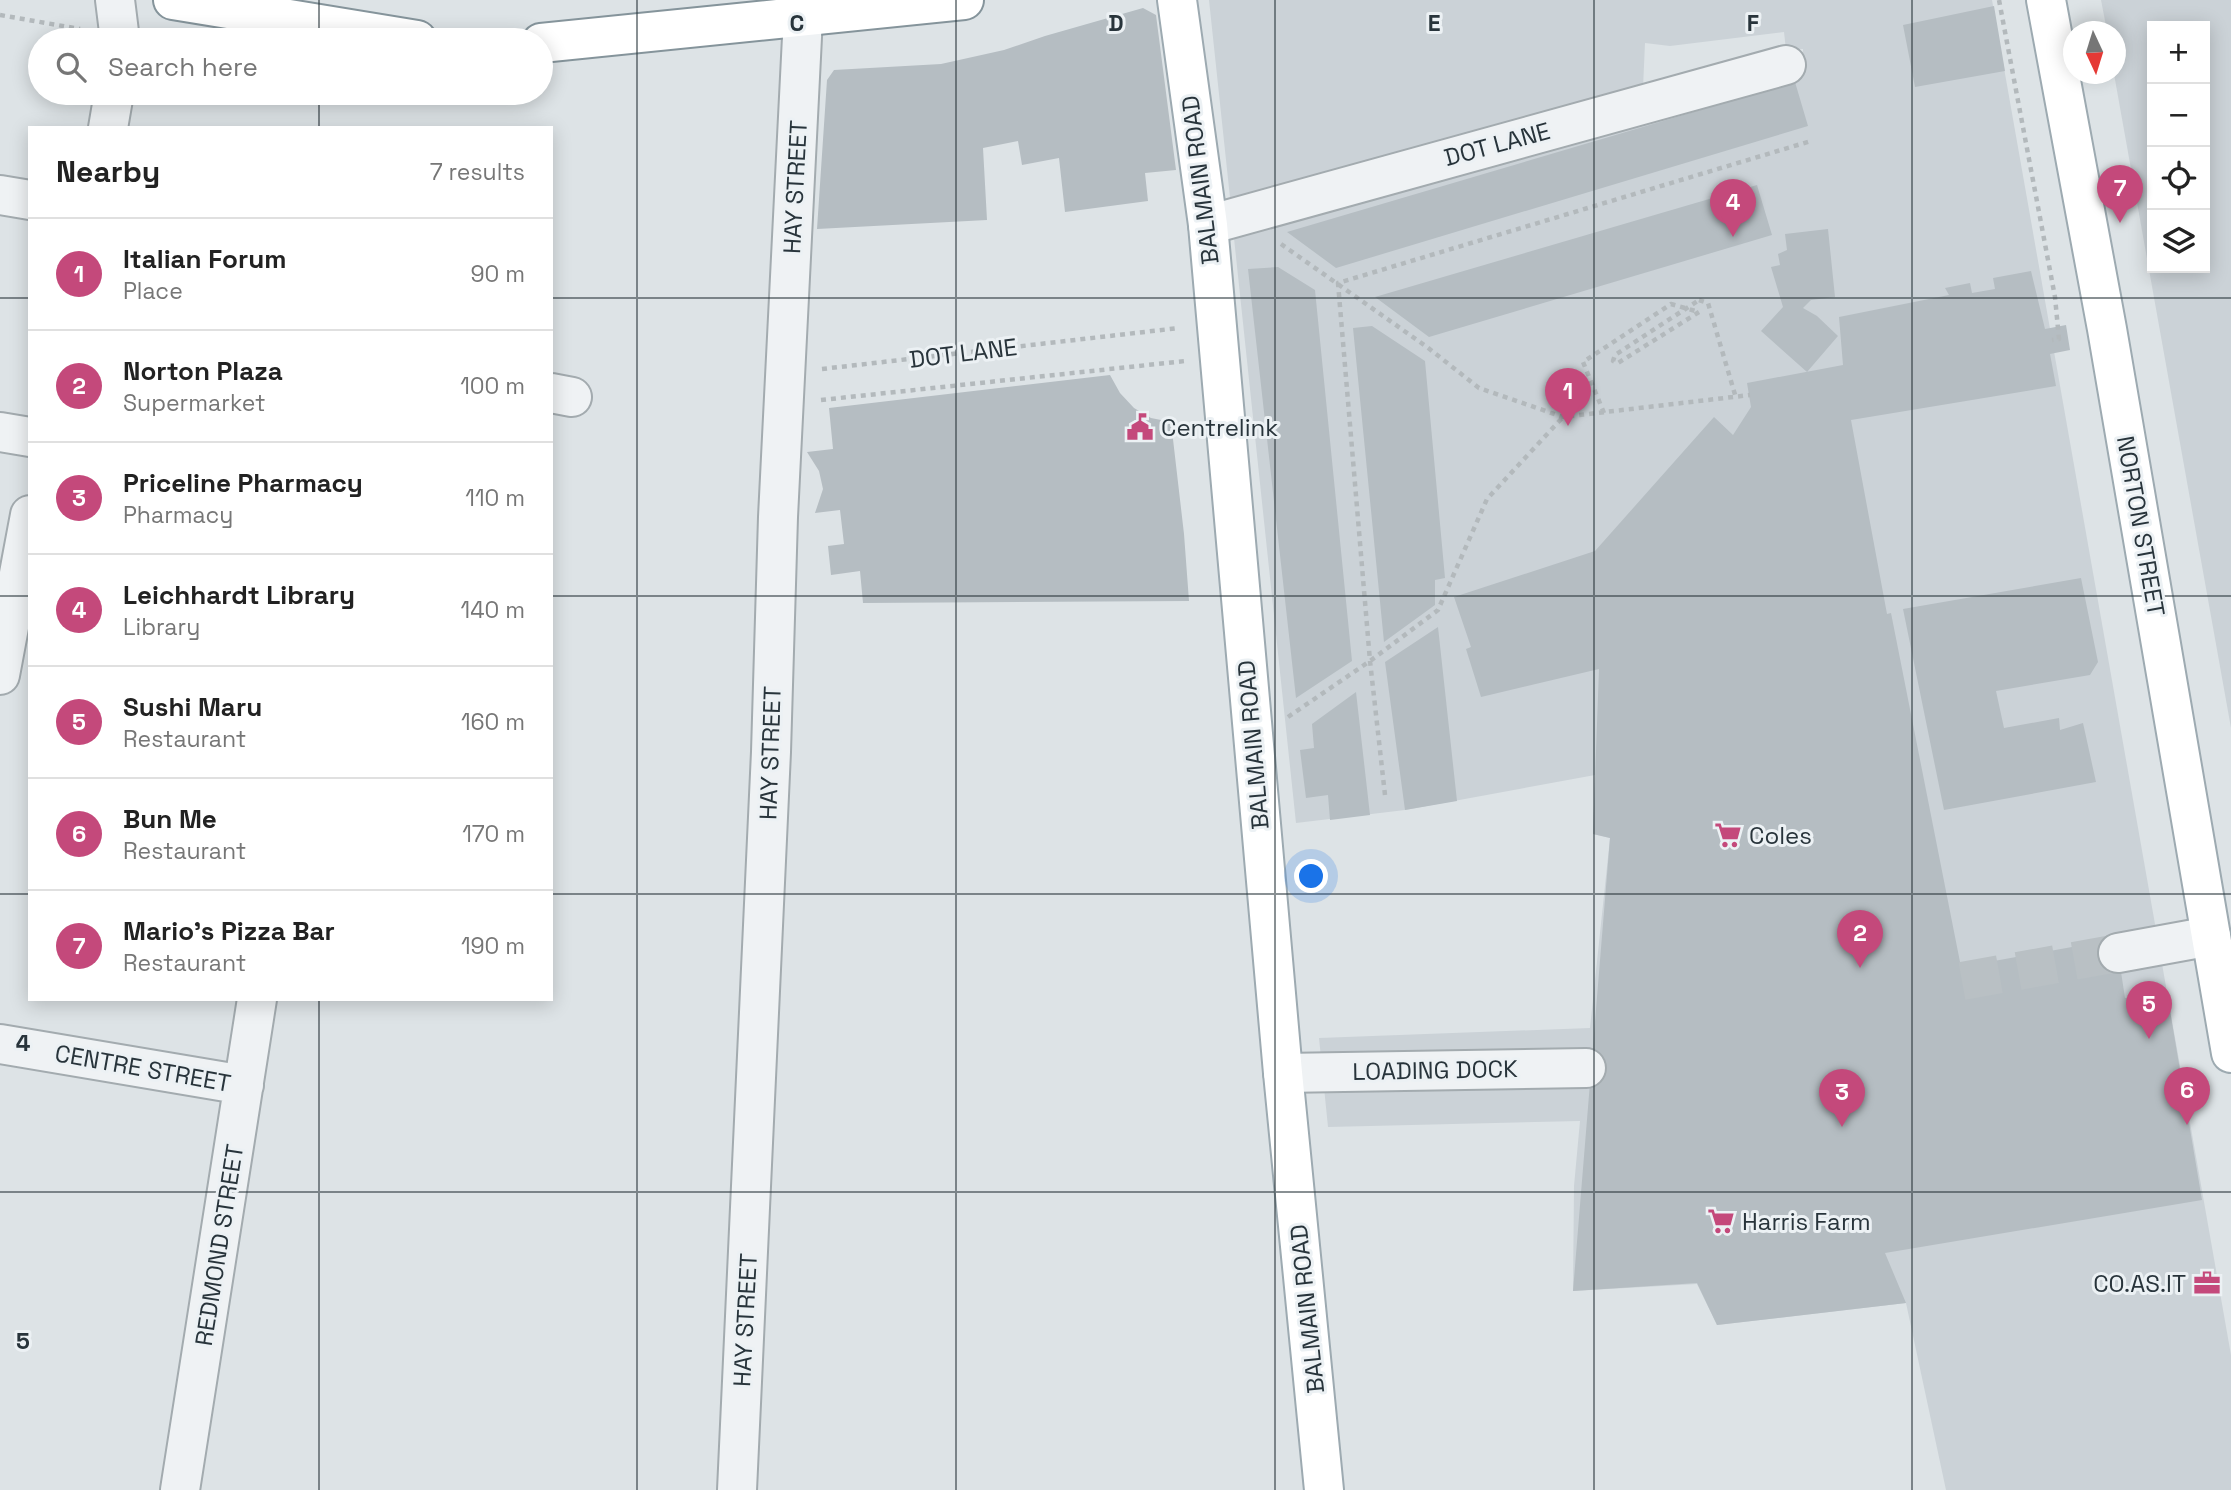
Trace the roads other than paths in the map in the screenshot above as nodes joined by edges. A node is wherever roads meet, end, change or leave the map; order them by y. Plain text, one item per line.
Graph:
1 (115, 0) edge
2 (173, 0) edge
3 (964, 0) edge
4 (1177, 0) edge
5 (2046, 0) edge
6 (803, 17) junction
7 (118, 28) edge
8 (344, 28) edge
9 (553, 42) edge
10 (1786, 65) dead end
11 (112, 105) edge
12 (108, 126) edge
13 (0, 195) edge
14 (28, 200) edge
15 (1219, 221) junction
16 (0, 432) edge
17 (28, 437) edge
18 (28, 526) edge
19 (0, 675) edge
20 (2213, 945) junction
21 (2120, 961) tunnel mouth
22 (257, 1001) edge
23 (0, 1044) edge
24 (2231, 1053) edge
25 (1586, 1068) dead end
26 (1283, 1073) junction
27 (244, 1085) junction
28 (180, 1490) edge
29 (737, 1490) edge
30 (1324, 1490) edge

1 - 7 street
2 - 8 main road
3 - 6 main road
4 - 15 main road, BALMAIN ROAD
5 - 20 main road, NORTON STREET
6 - 9 main road
6 - 29 street, HAY STREET
10 - 15 street, DOT LANE
11 - 12 street
13 - 14 street
15 - 26 main road, BALMAIN ROAD
16 - 17 street
18 - 19 street
20 - 21 street
20 - 24 main road, NORTON STREET
22 - 27 street, REDMOND STREET
23 - 27 street, CENTRE STREET
25 - 26 street, LOADING DOCK
26 - 30 main road, BALMAIN ROAD
27 - 28 street, REDMOND STREET

